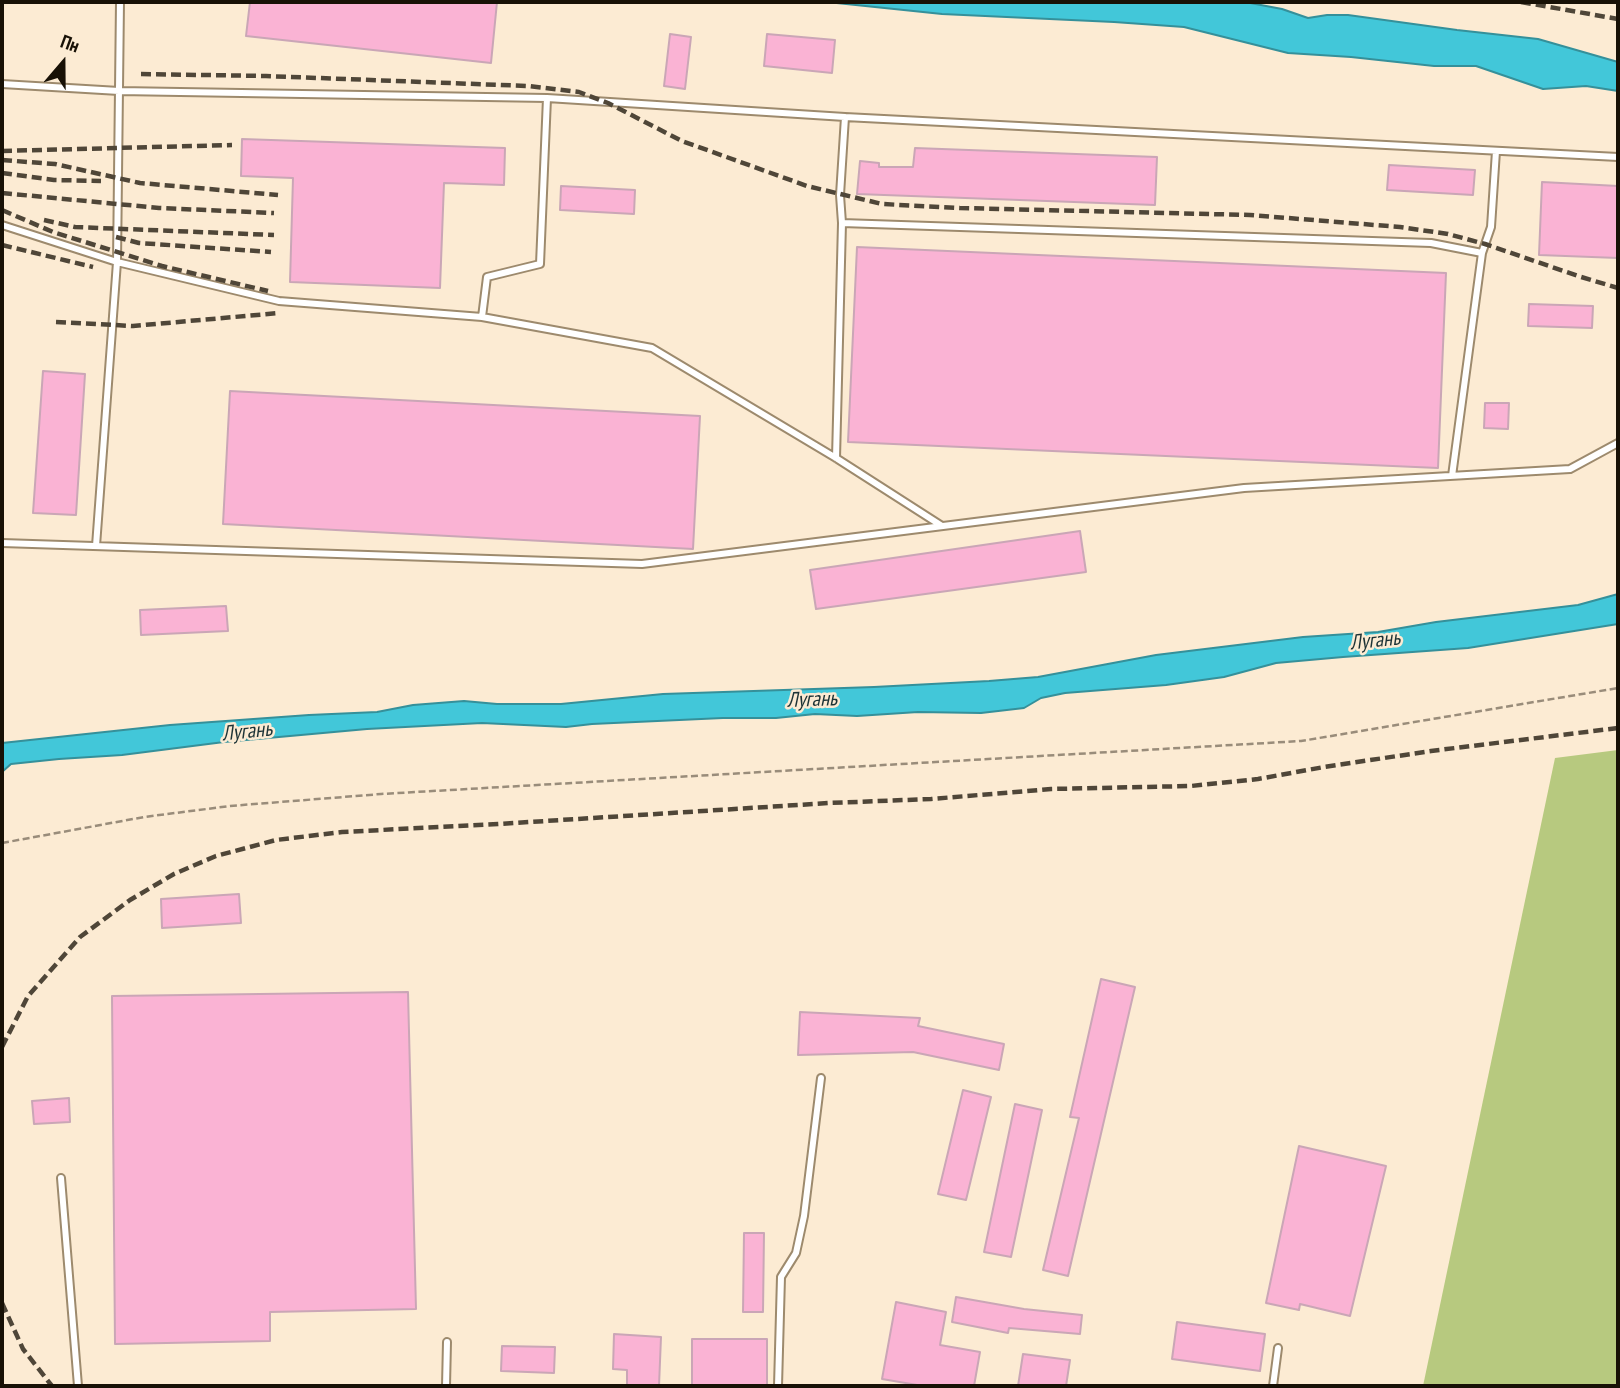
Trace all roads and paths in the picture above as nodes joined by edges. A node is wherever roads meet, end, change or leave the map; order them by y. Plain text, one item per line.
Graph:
1 (120, 2) edge
2 (2, 84) edge
3 (118, 91) junction
4 (547, 98) junction
5 (845, 117) junction
6 (1496, 151) junction
7 (1618, 157) edge
8 (842, 223) junction
9 (2, 225) edge
10 (1482, 253) junction
11 (117, 262) junction
12 (481, 317) junction
13 (1618, 443) edge
14 (836, 458) junction
15 (1452, 476) junction
16 (942, 526) junction
17 (2, 543) edge
18 (96, 546) junction
19 (1618, 688) edge
20 (2, 843) edge
21 (821, 1078) dead end
22 (61, 1178) dead end
23 (447, 1342) dead end
24 (1278, 1348) dead end
25 (78, 1386) edge
26 (446, 1386) edge
27 (778, 1386) edge
28 (1273, 1386) edge

1 - 3 lane
2 - 3 lane
3 - 4 lane
3 - 11 lane
4 - 5 lane
4 - 12 lane
5 - 6 lane
5 - 8 lane
6 - 7 lane
6 - 10 lane
8 - 10 lane
8 - 14 lane
9 - 11 lane
10 - 15 lane
11 - 12 lane
11 - 18 lane
12 - 14 lane
13 - 15 lane
14 - 16 lane
15 - 16 lane
16 - 18 lane
17 - 18 lane
19 - 20 path
21 - 27 lane
22 - 25 lane
23 - 26 lane
24 - 28 lane

